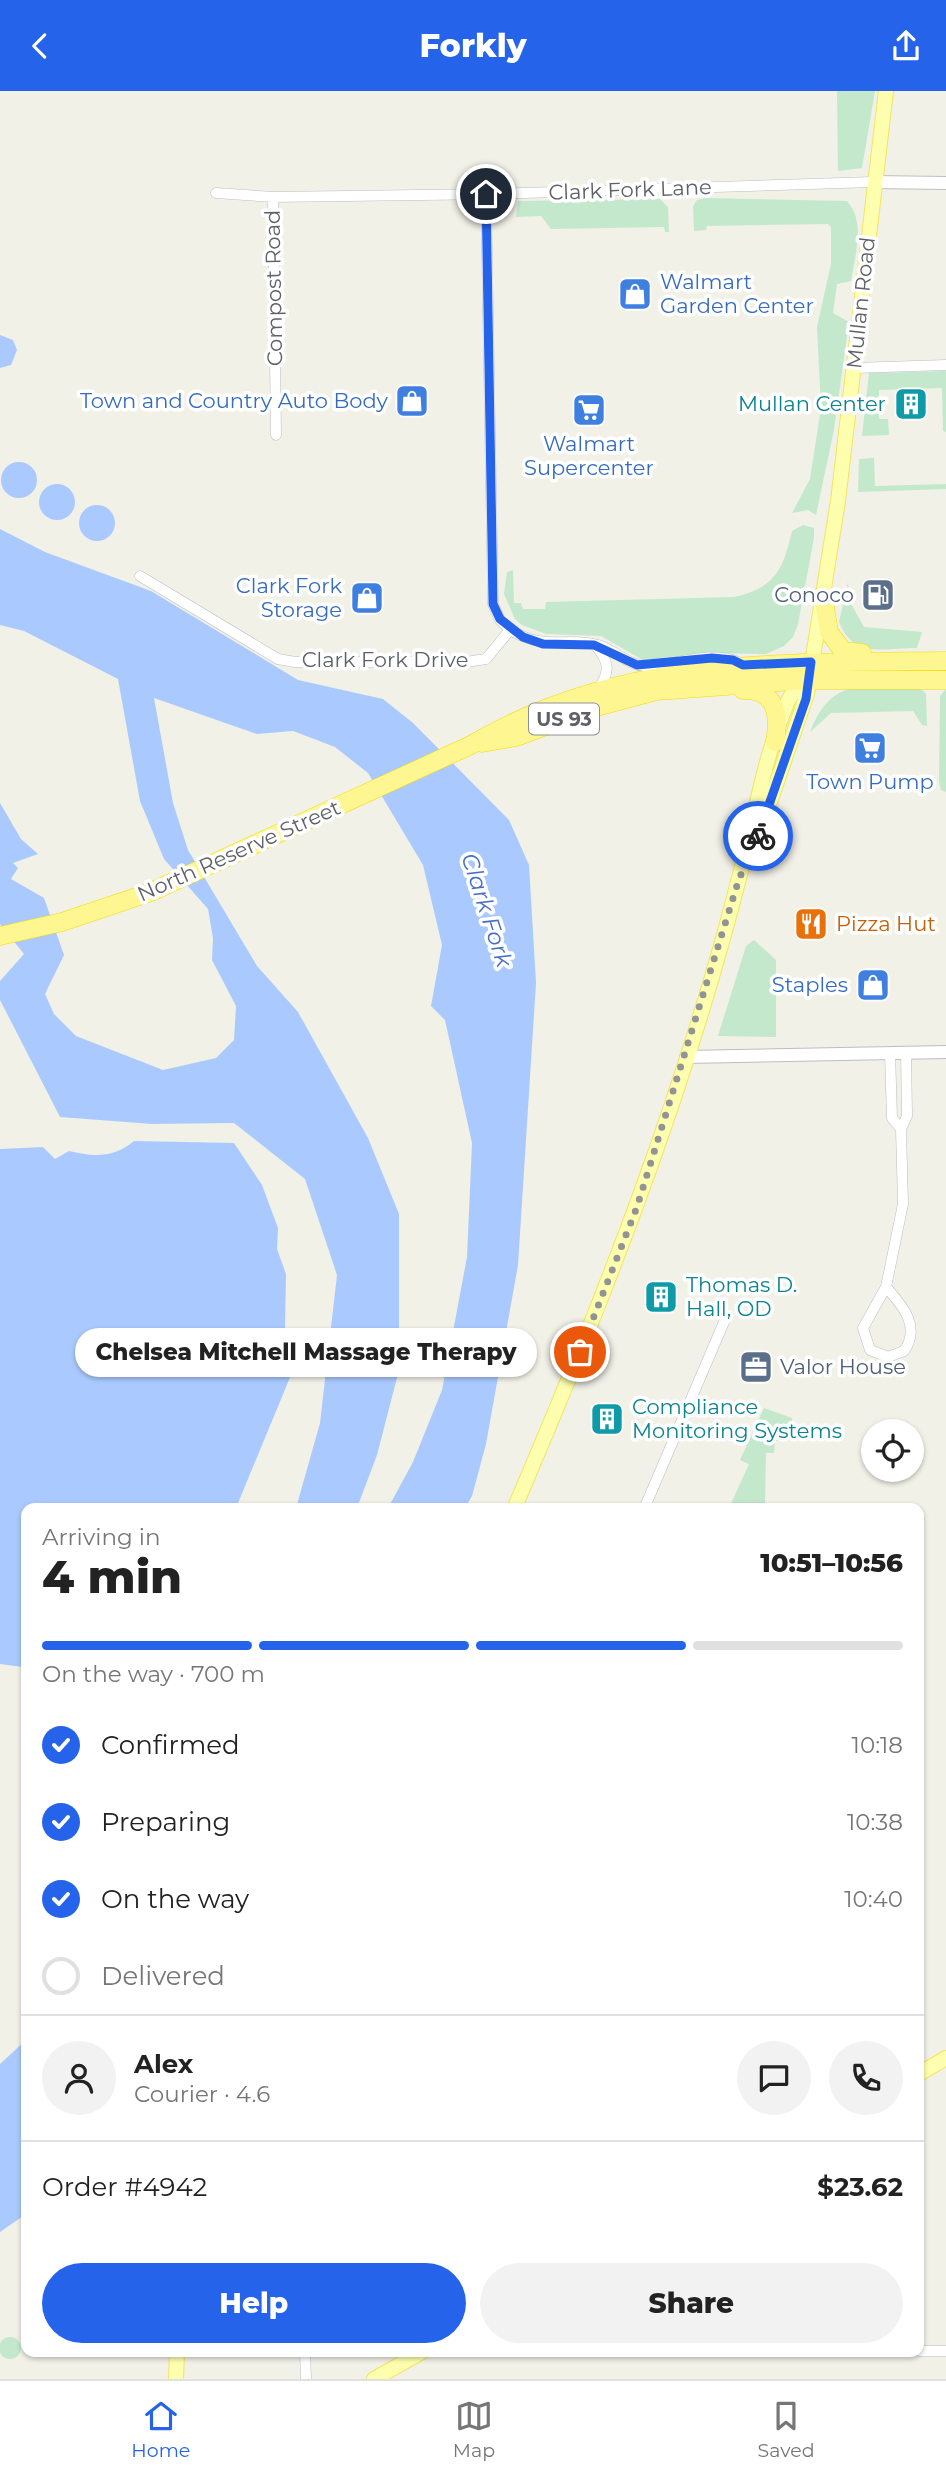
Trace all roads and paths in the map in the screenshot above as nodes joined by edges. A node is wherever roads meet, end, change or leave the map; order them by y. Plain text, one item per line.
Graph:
1 (886, 91) edge
2 (873, 182) junction
3 (946, 183) edge
4 (216, 193) dead end
5 (486, 194) junction
6 (273, 197) junction
7 (946, 365) edge
8 (854, 368) junction
9 (276, 435) dead end
10 (140, 576) dead end
11 (824, 595) junction
12 (510, 630) junction
13 (594, 645) junction
14 (946, 652) edge
15 (946, 661) edge
16 (743, 665) junction
17 (809, 671) junction
18 (946, 680) edge
19 (597, 690) junction
20 (656, 691) junction
21 (775, 742) junction
22 (471, 745) junction
23 (739, 879) junction
24 (0, 936) edge
25 (906, 1052) junction
26 (946, 1052) edge
27 (890, 1053) junction
28 (686, 1057) junction
29 (901, 1129) junction
30 (886, 1287) junction
31 (724, 1322) dead end
32 (518, 1503) edge
33 (647, 1503) edge
34 (946, 2059) edge
35 (924, 2071) edge
36 (924, 2351) edge
37 (946, 2351) edge
38 (177, 2357) edge
39 (305, 2357) edge
40 (413, 2357) edge
41 (176, 2379) edge
42 (306, 2379) edge
43 (374, 2379) edge

1 - 2 main road, Mullan Road
2 - 3 street, Clark Fork Lane
2 - 5 street, Clark Fork Lane
2 - 8 main road, Mullan Road
4 - 6 street, Compost Road
5 - 6 street, Clark Fork Lane
5 - 12 street
6 - 9 street, Compost Road
7 - 8 street
8 - 11 main road, Mullan Road
10 - 12 street, Clark Fork Drive
11 - 14 highway
11 - 17 main road, Mullan Road
12 - 13 street
13 - 16 street
13 - 19 street, US 93
15 - 17 highway, North Reserve Street / US 93
16 - 17 highway, North Reserve Street / US 93
16 - 19 highway, North Reserve Street / US 93
17 - 18 highway, North Reserve Street / US 93
17 - 20 highway, North Reserve Street / US 93
17 - 21 main road, Mullan Road
17 - 23 main road, Mullan Road
19 - 22 highway, North Reserve Street / US 93
20 - 21 highway
20 - 22 highway, North Reserve Street / US 93
21 - 23 main road, Mullan Road
22 - 24 highway, North Reserve Street
23 - 28 main road, Mullan Road
25 - 26 street
25 - 27 street
25 - 29 street
27 - 28 street
27 - 29 street
28 - 32 main road, Mullan Road
29 - 30 street
30 - 30 street
31 - 33 street
34 - 35 main road
36 - 37 street
38 - 41 main road
39 - 42 street
40 - 43 main road

